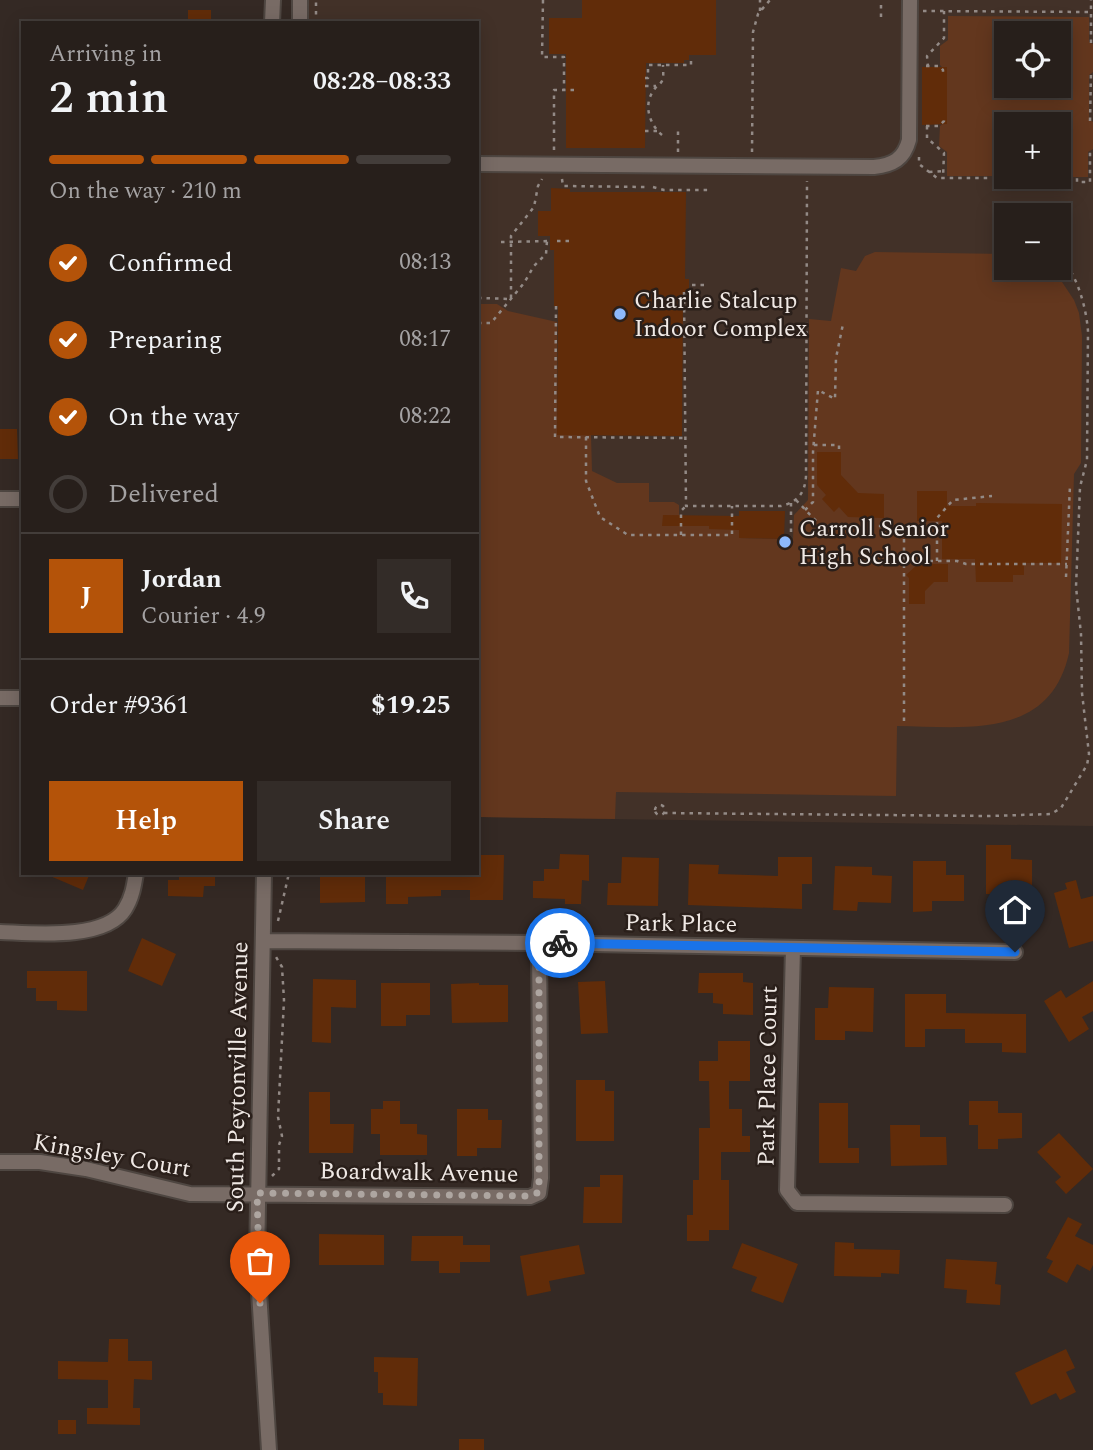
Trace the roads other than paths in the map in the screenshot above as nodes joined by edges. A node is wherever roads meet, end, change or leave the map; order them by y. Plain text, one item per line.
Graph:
1 (273, 0) edge
2 (300, 0) edge
3 (910, 6) edge
4 (272, 21) edge
5 (300, 21) edge
6 (479, 164) edge
7 (0, 499) edge
8 (21, 499) edge
9 (0, 698) edge
10 (21, 698) edge
11 (136, 875) edge
12 (264, 875) edge
13 (0, 932) edge
14 (269, 942) junction
15 (539, 943) junction
16 (793, 948) junction
17 (1015, 952) dead end
18 (0, 1162) edge
19 (264, 1193) junction
20 (1005, 1205) dead end
21 (269, 1450) edge

1 - 4 street
2 - 5 street
3 - 6 street
7 - 8 street
9 - 10 street
11 - 13 street
12 - 14 street, South Peytonville Avenue
14 - 15 street, Park Place
14 - 19 street, South Peytonville Avenue
15 - 16 street, Park Place
15 - 19 street, Boardwalk Avenue
16 - 17 street, Park Place
16 - 20 street, Park Place Court
18 - 19 street, Kingsley Court
19 - 21 street, South Peytonville Avenue

